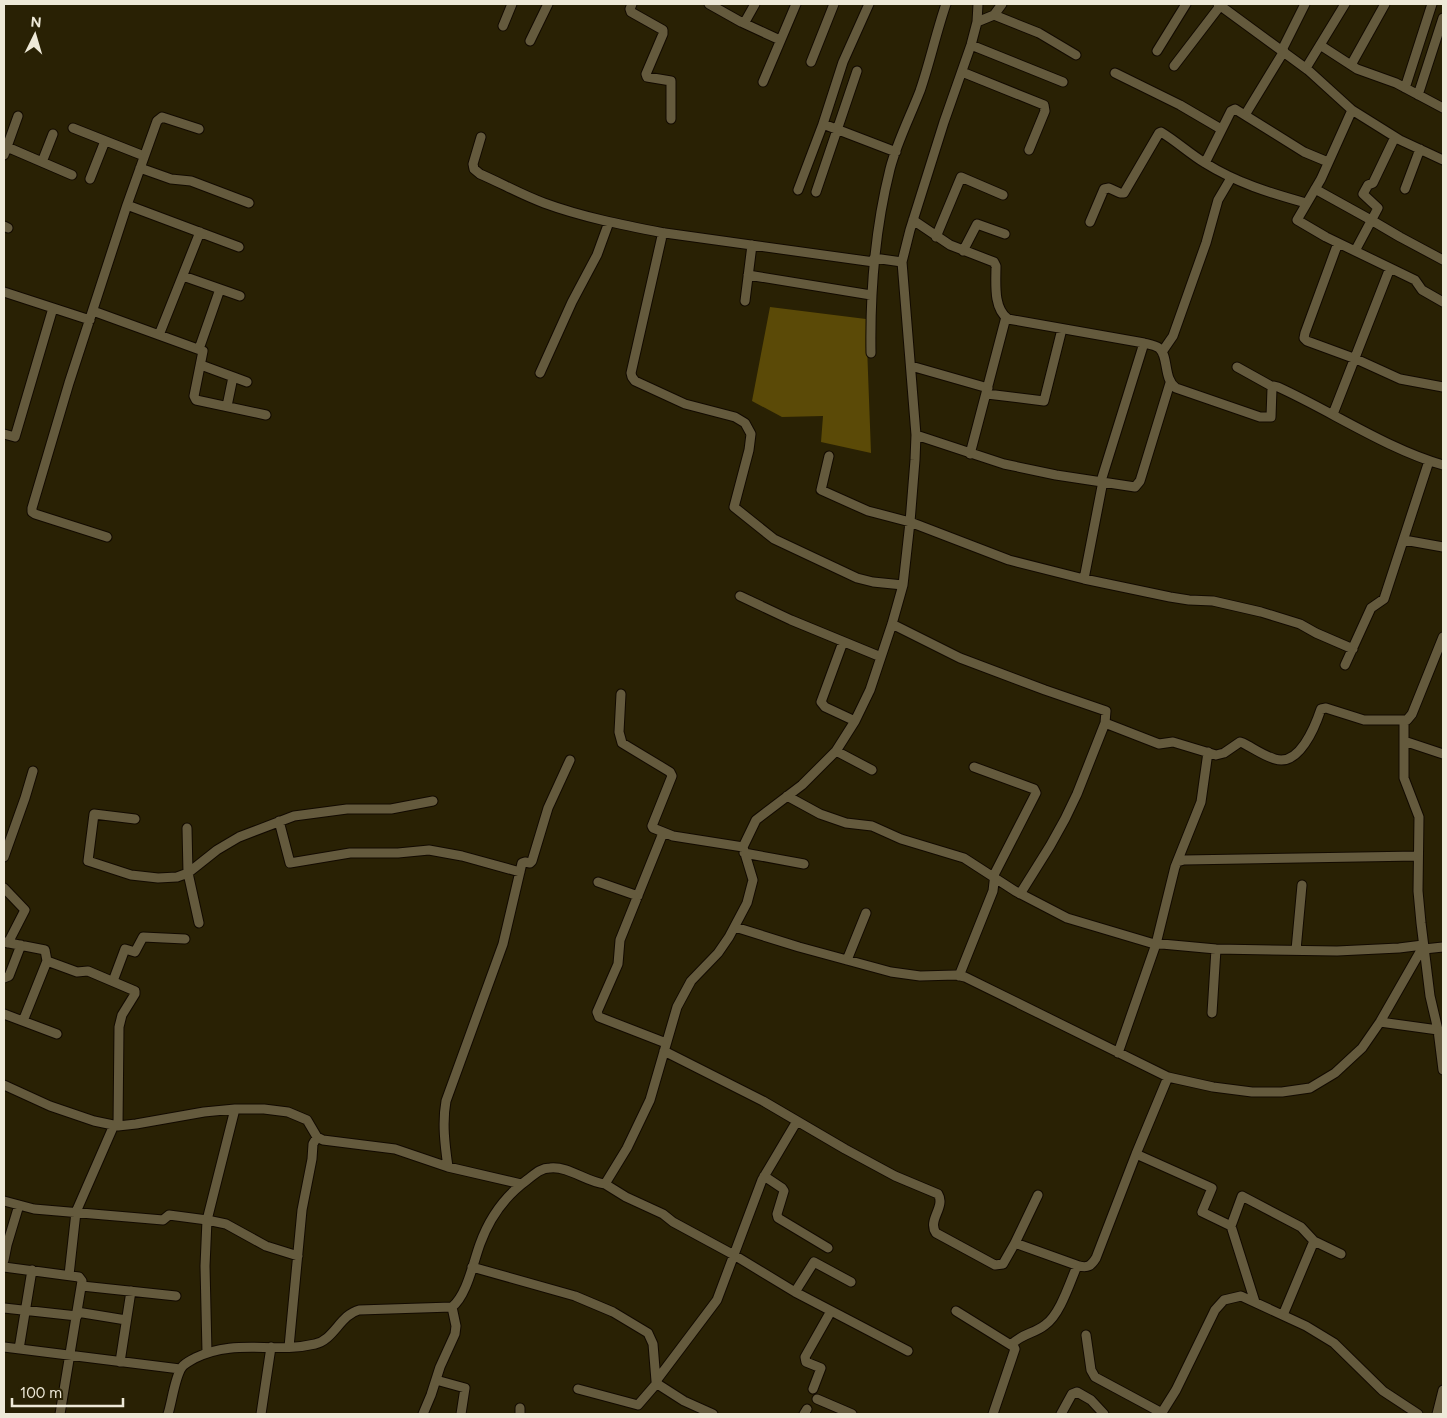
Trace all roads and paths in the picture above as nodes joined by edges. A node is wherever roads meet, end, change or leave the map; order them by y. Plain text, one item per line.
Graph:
1 (512, 4) edge
2 (548, 4) edge
3 (632, 4) edge
4 (709, 4) edge
5 (755, 4) edge
6 (796, 4) edge
7 (834, 4) edge
8 (869, 4) edge
9 (946, 4) edge
10 (978, 4) edge
11 (1002, 4) edge
12 (1186, 4) edge
13 (1305, 4) edge
14 (1345, 4) edge
15 (1385, 4) edge
16 (1432, 4) edge
17 (1219, 5) edge
18 (994, 15) junction
19 (1443, 18) edge
20 (741, 22) junction
21 (977, 22) junction
22 (503, 26) dead end
23 (780, 40) junction
24 (530, 41) dead end
25 (970, 45) junction
26 (1320, 45) junction
27 (1157, 51) dead end
28 (1283, 51) junction
29 (1076, 55) dead end
30 (811, 62) dead end
31 (1351, 65) junction
32 (1174, 66) dead end
33 (1306, 68) junction
34 (858, 71) dead end
35 (962, 72) junction
36 (1115, 73) dead end
37 (763, 82) dead end
38 (1062, 82) dead end
39 (1405, 88) junction
40 (1418, 95) junction
41 (1443, 108) edge
42 (1352, 110) junction
43 (1245, 115) junction
44 (18, 116) dead end
45 (671, 119) dead end
46 (823, 124) junction
47 (73, 128) dead end
48 (199, 129) dead end
49 (1221, 129) junction
50 (838, 130) junction
51 (52, 134) dead end
52 (481, 137) dead end
53 (1395, 137) junction
54 (105, 140) junction
55 (1420, 149) junction
56 (1029, 150) dead end
57 (5, 151) edge
58 (896, 152) junction
59 (144, 156) junction
60 (1443, 160) edge
61 (42, 162) junction
62 (1328, 162) junction
63 (1205, 163) junction
64 (140, 168) junction
65 (72, 175) dead end
66 (1231, 178) junction
67 (90, 179) dead end
68 (1315, 188) junction
69 (1405, 189) dead end
70 (798, 190) dead end
71 (816, 192) dead end
72 (1003, 195) dead end
73 (249, 203) dead end
74 (1306, 203) junction
75 (127, 204) junction
76 (913, 220) junction
77 (1371, 220) junction
78 (609, 222) junction
79 (1090, 222) dead end
80 (200, 232) junction
81 (664, 233) junction
82 (1005, 234) dead end
83 (936, 236) junction
84 (1338, 243) junction
85 (752, 245) junction
86 (239, 247) dead end
87 (964, 251) junction
88 (1355, 251) junction
89 (874, 260) junction
90 (1443, 260) edge
91 (902, 262) junction
92 (1390, 268) junction
93 (748, 275) junction
94 (183, 276) junction
95 (220, 289) junction
96 (4, 292) edge
97 (871, 295) junction
98 (240, 296) dead end
99 (745, 301) dead end
100 (1443, 302) edge
101 (53, 308) junction
102 (94, 311) junction
103 (1006, 317) junction
104 (90, 320) junction
105 (1062, 329) junction
106 (159, 334) junction
107 (1144, 343) junction
108 (200, 349) junction
109 (1162, 352) junction
110 (871, 353) dead end
111 (1356, 359) junction
112 (201, 365) junction
113 (911, 366) junction
114 (1237, 367) dead end
115 (540, 373) dead end
116 (233, 377) junction
117 (247, 382) dead end
118 (1170, 383) junction
119 (1273, 387) junction
120 (1443, 387) edge
121 (988, 391) junction
122 (227, 406) junction
123 (1333, 414) junction
124 (266, 415) dead end
125 (4, 434) edge
126 (916, 434) junction
127 (970, 454) junction
128 (829, 456) dead end
129 (1429, 461) junction
130 (1443, 465) edge
131 (1102, 481) junction
132 (910, 522) junction
133 (107, 537) dead end
134 (1404, 540) junction
135 (1443, 546) edge
136 (1084, 579) junction
137 (903, 585) junction
138 (740, 596) dead end
139 (892, 624) junction
140 (1443, 637) edge
141 (843, 642) junction
142 (1353, 648) junction
143 (881, 657) junction
144 (1346, 665) dead end
145 (621, 694) dead end
146 (855, 721) junction
147 (1404, 721) junction
148 (1105, 723) junction
149 (1404, 741) junction
150 (836, 751) junction
151 (1208, 752) junction
152 (1443, 754) edge
153 (570, 760) dead end
154 (974, 767) dead end
155 (872, 770) dead end
156 (33, 771) dead end
157 (786, 796) junction
158 (432, 801) dead end
159 (135, 819) dead end
160 (279, 822) junction
161 (187, 828) dead end
162 (663, 833) junction
163 (744, 850) junction
164 (1418, 856) junction
165 (4, 858) edge
166 (1178, 862) junction
167 (804, 864) dead end
168 (520, 872) junction
169 (188, 873) junction
170 (994, 878) junction
171 (598, 882) dead end
172 (1302, 885) dead end
173 (4, 888) edge
174 (1020, 894) junction
175 (638, 896) junction
176 (866, 913) dead end
177 (199, 923) dead end
178 (735, 927) junction
179 (185, 939) dead end
180 (6, 943) edge
181 (1156, 944) junction
182 (20, 945) junction
183 (1424, 947) junction
184 (1443, 947) edge
185 (1216, 949) junction
186 (1296, 950) junction
187 (848, 960) junction
188 (47, 961) junction
189 (959, 976) junction
190 (4, 978) edge
191 (113, 981) junction
192 (1212, 1012) dead end
193 (4, 1015) edge
194 (23, 1021) junction
195 (1380, 1022) junction
196 (1438, 1030) junction
197 (56, 1034) dead end
198 (665, 1047) junction
199 (1118, 1053) junction
200 (1443, 1070) edge
201 (1168, 1077) junction
202 (4, 1084) edge
203 (235, 1109) junction
204 (797, 1121) junction
205 (116, 1125) junction
206 (317, 1137) junction
207 (1136, 1154) junction
208 (448, 1167) junction
209 (764, 1176) junction
210 (521, 1184) junction
211 (605, 1184) junction
212 (1038, 1195) dead end
213 (4, 1202) edge
214 (19, 1205) junction
215 (76, 1212) junction
216 (207, 1220) junction
217 (1231, 1226) junction
218 (1314, 1241) junction
219 (1015, 1243) junction
220 (5, 1247) edge
221 (828, 1248) dead end
222 (1341, 1254) dead end
223 (734, 1255) junction
224 (298, 1256) junction
225 (4, 1260) edge
226 (4, 1266) edge
227 (1077, 1266) junction
228 (472, 1267) junction
229 (32, 1270) junction
230 (69, 1275) junction
231 (851, 1282) dead end
232 (82, 1286) junction
233 (131, 1291) junction
234 (796, 1292) junction
235 (176, 1296) dead end
236 (1255, 1302) junction
237 (4, 1308) edge
238 (452, 1308) junction
239 (26, 1310) junction
240 (831, 1311) junction
241 (956, 1311) dead end
242 (77, 1314) junction
243 (1283, 1315) junction
244 (126, 1320) junction
245 (1086, 1336) dead end
246 (1012, 1345) junction
247 (4, 1347) edge
248 (271, 1347) junction
249 (289, 1347) junction
250 (19, 1349) junction
251 (908, 1351) dead end
252 (207, 1352) junction
253 (71, 1355) junction
254 (120, 1362) junction
255 (180, 1369) junction
256 (436, 1380) junction
257 (657, 1382) junction
258 (578, 1389) dead end
259 (813, 1389) dead end
260 (1443, 1390) edge
261 (817, 1399) dead end
262 (1162, 1413) edge
263 (60, 1414) edge
264 (168, 1414) edge
265 (261, 1414) edge
266 (423, 1414) edge
267 (429, 1414) edge
268 (461, 1414) edge
269 (713, 1414) edge
270 (852, 1414) edge
271 (993, 1414) edge
272 (1061, 1414) edge
273 (1104, 1414) edge
274 (1418, 1414) edge
275 (1437, 1414) edge

1 - 22 street
2 - 24 street
3 - 45 street
4 - 20 street
5 - 20 street
6 - 23 street
7 - 30 street
8 - 46 street
9 - 58 street
10 - 21 street
11 - 18 street
12 - 27 street
13 - 28 street
14 - 26 street
15 - 31 street
16 - 39 street
17 - 28 street
17 - 32 street
18 - 21 street
18 - 29 street
19 - 40 street
20 - 23 street
21 - 25 street
23 - 37 street
25 - 35 street
25 - 38 street
26 - 31 street
26 - 33 street
28 - 33 street
28 - 43 street
31 - 39 street
33 - 42 street
34 - 50 street
35 - 56 street
35 - 76 street
36 - 49 street
39 - 40 street
40 - 41 street
42 - 53 street
42 - 62 street
43 - 49 street
43 - 62 street
44 - 57 street
46 - 50 street
46 - 70 street
47 - 54 street
48 - 59 street
49 - 63 street
50 - 58 street
50 - 71 street
51 - 61 street
52 - 78 street
53 - 55 street
53 - 77 street
54 - 59 street
54 - 67 street
55 - 60 street
55 - 69 street
57 - 61 street
58 - 89 street
59 - 64 street
61 - 65 street
62 - 68 street
63 - 66 street
63 - 79 street
64 - 73 street
64 - 75 street
66 - 74 street
66 - 109 street
68 - 74 street
68 - 77 street
72 - 83 street
74 - 84 street
75 - 80 street
75 - 102 street
76 - 83 street
76 - 91 street
77 - 88 street
77 - 90 street
78 - 81 street
78 - 115 street
80 - 86 street
80 - 94 street
81 - 85 street
81 - 137 street
82 - 87 street
83 - 87 street
84 - 88 street
84 - 111 street
85 - 89 street
85 - 93 street
87 - 103 street
88 - 92 street
89 - 91 street
89 - 97 street
91 - 113 street
92 - 100 street
92 - 111 street
93 - 97 street
93 - 99 street
94 - 95 street
94 - 106 street
95 - 98 street
95 - 108 street
96 - 101 street
97 - 110 street
101 - 104 street
101 - 125 street
102 - 104 street
102 - 106 street
103 - 105 street
103 - 121 street
104 - 133 street
105 - 107 street
105 - 121 street
106 - 108 street
107 - 109 street
107 - 131 street
108 - 112 street
109 - 118 street
111 - 120 street
111 - 123 street
112 - 116 street
112 - 122 street
113 - 121 street
113 - 126 street
114 - 119 street
116 - 117 street
116 - 122 street
118 - 119 street
118 - 131 street
119 - 123 street
121 - 127 street
122 - 124 street
123 - 129 street
126 - 127 street
126 - 132 street
127 - 131 street
128 - 132 street
129 - 130 street
129 - 134 street
131 - 136 street
132 - 136 street
132 - 137 street
134 - 135 street
134 - 142 street
136 - 142 street
137 - 139 street
138 - 141 street
139 - 143 street
139 - 148 street
140 - 147 street
141 - 143 street
141 - 146 street
142 - 144 street
143 - 146 street
145 - 162 street
146 - 150 street
147 - 149 street
147 - 151 street
148 - 151 street
148 - 174 street
149 - 152 street
149 - 164 street
150 - 155 street
150 - 157 street
151 - 166 street
153 - 168 street
154 - 170 street
156 - 165 street
157 - 163 street
157 - 170 street
158 - 160 street
159 - 169 street
160 - 168 street
160 - 169 street
161 - 169 street
162 - 163 street
162 - 175 street
163 - 167 street
163 - 178 street
164 - 166 street
164 - 183 street
166 - 181 street
168 - 208 street
169 - 177 street
170 - 174 street
170 - 189 street
171 - 175 street
172 - 186 street
173 - 180 street
174 - 181 street
175 - 198 street
176 - 187 street
178 - 187 street
178 - 198 street
179 - 191 street
180 - 182 street
181 - 185 street
181 - 199 street
182 - 188 street
182 - 190 street
183 - 184 street
183 - 186 street
183 - 195 street
183 - 196 street
185 - 186 street
185 - 192 street
187 - 189 street
188 - 191 street
188 - 194 street
189 - 199 street
191 - 205 street
193 - 194 street
194 - 197 street
195 - 196 street
195 - 201 street
196 - 200 street
198 - 204 street
198 - 211 street
199 - 201 street
201 - 207 street
202 - 205 street
203 - 205 street
203 - 206 street
203 - 216 street
204 - 209 street
204 - 219 street
205 - 215 street
206 - 208 street
206 - 224 street
207 - 217 street
207 - 227 street
208 - 210 street
209 - 221 street
209 - 223 street
210 - 211 street
210 - 228 street
211 - 223 street
212 - 219 street
213 - 214 street
214 - 215 street
214 - 220 street
215 - 216 street
215 - 230 street
216 - 224 street
216 - 252 street
217 - 218 street
217 - 236 street
218 - 222 street
218 - 243 street
219 - 227 street
220 - 225 street
223 - 234 street
223 - 257 street
224 - 249 street
226 - 229 street
227 - 246 street
228 - 238 street
228 - 257 street
229 - 230 street
229 - 239 street
230 - 232 street
231 - 234 street
232 - 233 street
232 - 242 street
233 - 235 street
233 - 244 street
234 - 240 street
236 - 243 street
236 - 262 street
237 - 239 street
238 - 249 street
238 - 256 street
239 - 242 street
239 - 250 street
240 - 251 street
240 - 259 street
241 - 246 street
242 - 244 street
242 - 253 street
243 - 274 street
244 - 254 street
245 - 262 street
246 - 271 street
247 - 250 street
248 - 249 street
248 - 252 street
248 - 265 street
250 - 253 street
252 - 255 street
253 - 254 street
253 - 263 street
254 - 255 street
255 - 264 street
256 - 266 street
256 - 268 street
257 - 258 street
257 - 269 street
260 - 275 street
261 - 270 street
266 - 267 street
272 - 273 street

